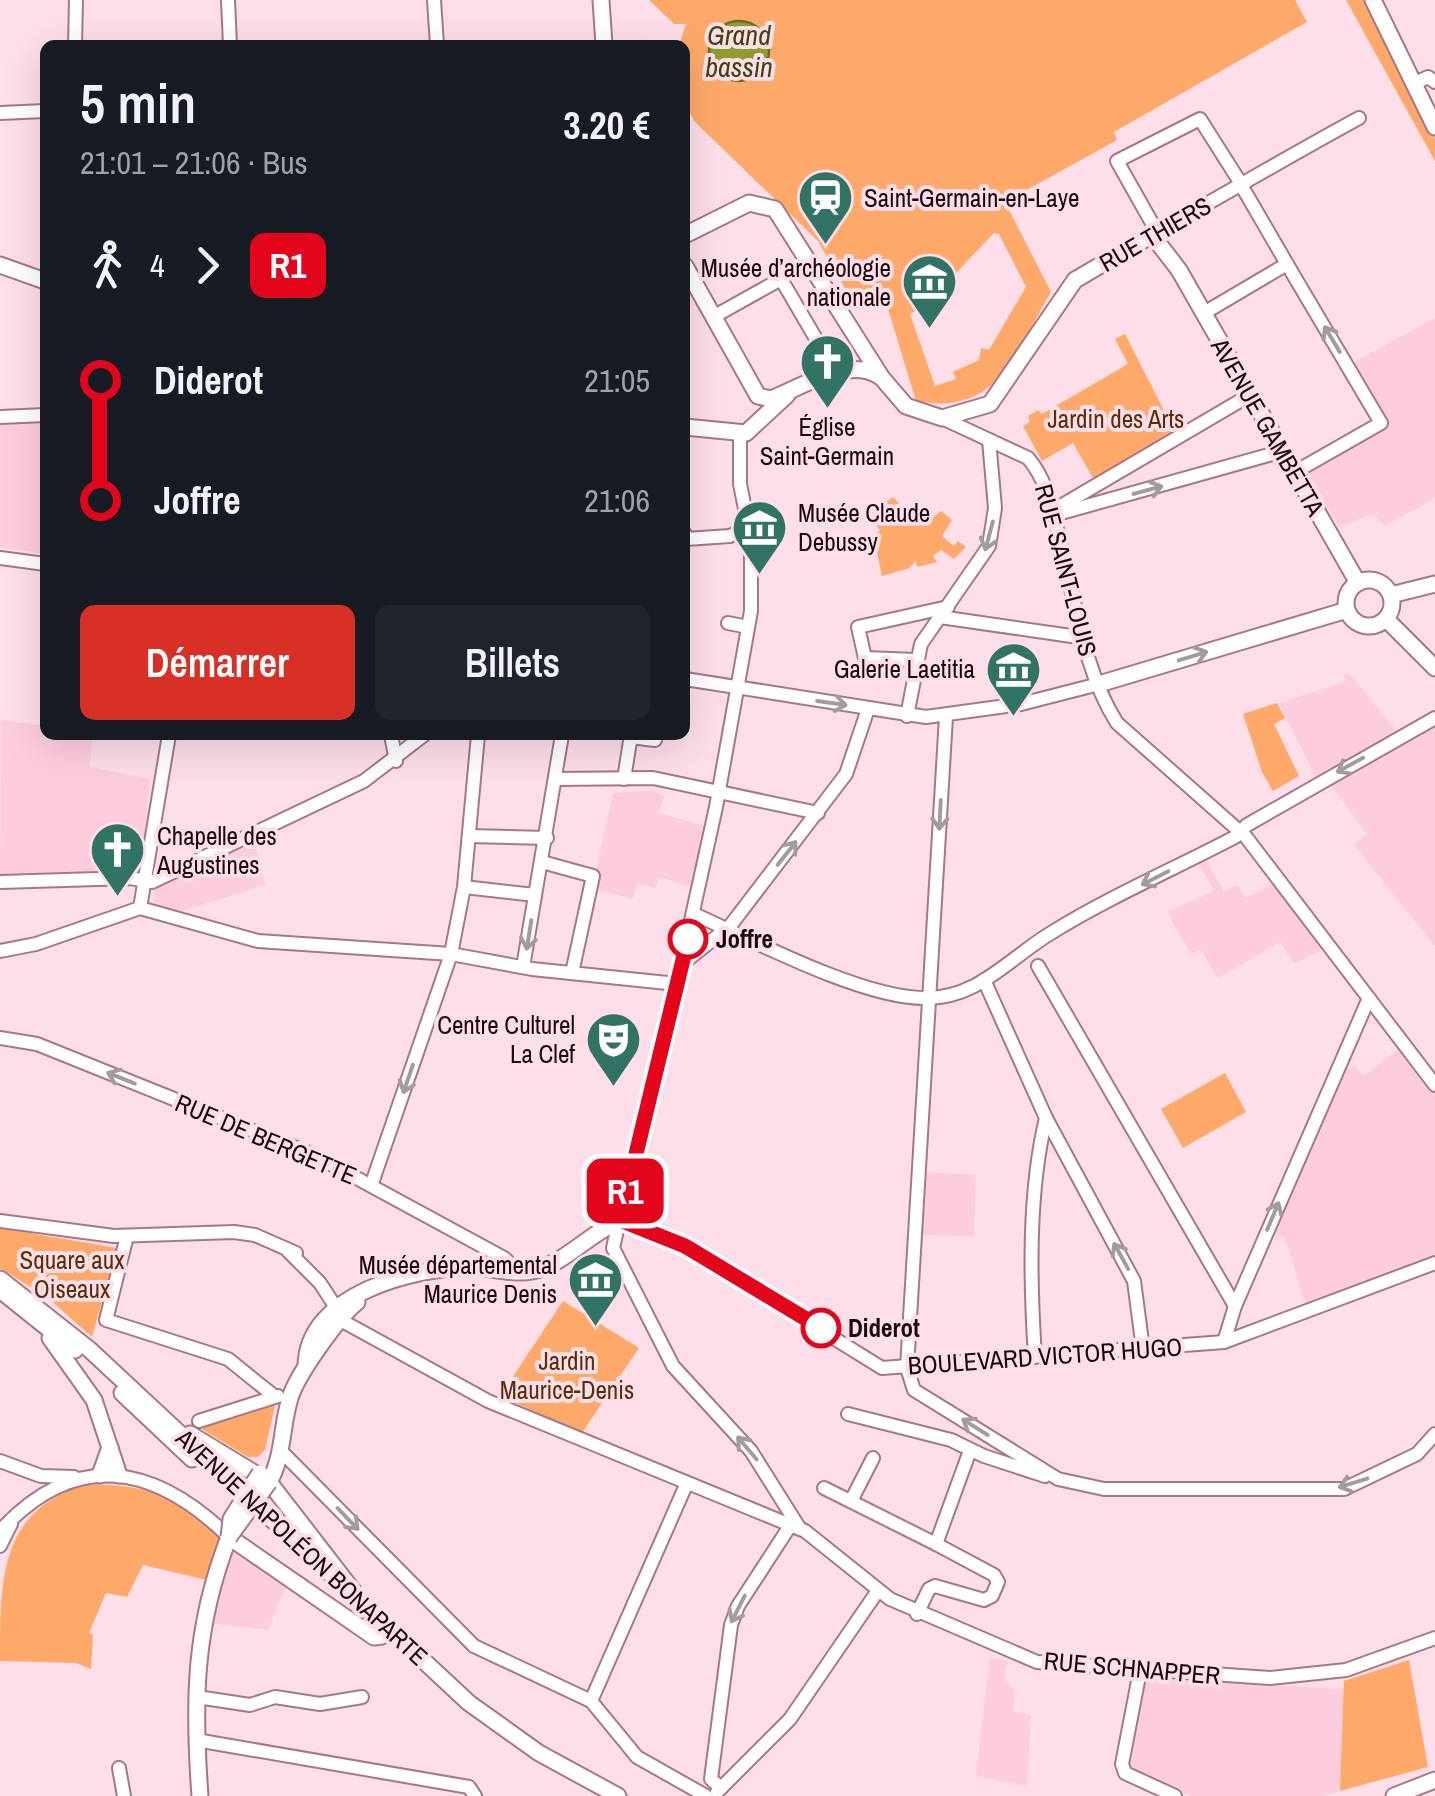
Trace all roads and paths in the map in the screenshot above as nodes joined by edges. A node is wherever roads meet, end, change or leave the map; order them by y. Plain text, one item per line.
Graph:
1 (76, 0) edge
2 (228, 0) edge
3 (434, 0) edge
4 (601, 0) edge
5 (1376, 0) edge
6 (76, 40) edge
7 (230, 40) edge
8 (436, 40) edge
9 (604, 40) edge
10 (1423, 81) edge
11 (40, 110) edge
12 (0, 113) edge
13 (1435, 117) edge
14 (1358, 118) dead end
15 (1435, 127) edge
16 (1241, 184) junction
17 (690, 232) edge
18 (1157, 232) junction
19 (1288, 264) junction
20 (0, 265) edge
21 (40, 279) edge
22 (690, 280) edge
23 (1204, 313) junction
24 (713, 318) junction
25 (860, 348) junction
26 (842, 371) junction
27 (882, 378) junction
28 (752, 389) junction
29 (789, 393) junction
30 (1250, 394) junction
31 (974, 411) junction
32 (40, 415) edge
33 (0, 417) edge
34 (942, 418) junction
35 (690, 427) edge
36 (745, 428) junction
37 (965, 428) junction
38 (989, 440) junction
39 (1282, 452) junction
40 (1294, 472) junction
41 (1053, 513) junction
42 (748, 527) junction
43 (690, 539) edge
44 (0, 558) edge
45 (40, 563) edge
46 (1358, 583) junction
47 (1434, 584) edge
48 (1391, 595) junction
49 (1347, 610) junction
50 (944, 612) junction
51 (1386, 619) junction
52 (728, 623) dead end
53 (748, 627) junction
54 (1085, 638) junction
55 (915, 660) junction
56 (1435, 668) edge
57 (690, 680) edge
58 (1099, 684) junction
59 (735, 688) junction
60 (868, 708) junction
61 (908, 716) junction
62 (946, 717) junction
63 (1435, 718) edge
64 (168, 740) edge
65 (392, 740) edge
66 (419, 740) edge
67 (478, 740) edge
68 (561, 740) edge
69 (630, 740) edge
70 (396, 761) junction
71 (624, 778) junction
72 (555, 779) junction
73 (719, 790) junction
74 (818, 813) junction
75 (1240, 831) junction
76 (470, 836) junction
77 (546, 838) junction
78 (542, 862) junction
79 (143, 880) junction
80 (0, 882) edge
81 (464, 887) junction
82 (536, 895) junction
83 (140, 908) junction
84 (694, 914) junction
85 (726, 929) junction
86 (0, 951) edge
87 (451, 954) junction
88 (1033, 958) junction
89 (682, 964) junction
90 (524, 967) junction
91 (572, 973) junction
92 (984, 980) junction
93 (676, 984) junction
94 (1369, 998) junction
95 (930, 999) junction
96 (0, 1038) edge
97 (1435, 1085) edge
98 (1046, 1118) junction
99 (372, 1183) junction
100 (620, 1220) junction
101 (0, 1221) edge
102 (127, 1236) junction
103 (1435, 1263) edge
104 (518, 1271) junction
105 (0, 1279) edge
106 (0, 1290) edge
107 (1235, 1306) junction
108 (338, 1314) junction
109 (40, 1324) junction
110 (1224, 1342) junction
111 (1142, 1350) junction
112 (1035, 1357) junction
113 (882, 1368) junction
114 (907, 1368) junction
115 (914, 1390) junction
116 (282, 1397) junction
117 (848, 1414) dead end
118 (199, 1421) dead end
119 (171, 1424) junction
120 (1435, 1434) edge
121 (110, 1442) junction
122 (968, 1456) dead end
123 (280, 1457) junction
124 (873, 1458) dead end
125 (0, 1462) edge
126 (100, 1475) junction
127 (41, 1476) junction
128 (118, 1476) junction
129 (264, 1477) junction
130 (77, 1478) junction
131 (1058, 1478) junction
132 (686, 1485) junction
133 (824, 1488) dead end
134 (40, 1496) junction
135 (850, 1501) junction
136 (291, 1507) junction
137 (16, 1513) junction
138 (795, 1528) junction
139 (0, 1531) edge
140 (229, 1537) junction
141 (936, 1544) junction
142 (0, 1546) edge
143 (877, 1592) junction
144 (357, 1600) junction
145 (917, 1614) junction
146 (382, 1636) junction
147 (1435, 1638) edge
148 (1140, 1672) junction
149 (362, 1697) dead end
150 (197, 1698) junction
151 (592, 1702) junction
152 (196, 1740) junction
153 (119, 1768) dead end
154 (1435, 1780) edge
155 (1435, 1792) edge
156 (713, 1793) edge
157 (124, 1796) edge
158 (200, 1796) edge
159 (476, 1796) edge
160 (601, 1796) edge
161 (618, 1796) edge
162 (1174, 1796) edge
163 (1394, 1796) edge
164 (1422, 1796) edge

1 - 6 street
2 - 7 street
3 - 8 street
4 - 9 main road
5 - 10 main road
10 - 13 main road
10 - 15 main road
11 - 12 street
14 - 16 street, RUE THIERS
16 - 18 street, RUE THIERS
16 - 18 street
16 - 19 street
17 - 25 main road
18 - 23 main road, AVENUE GAMBETTA
18 - 31 main road, RUE THIERS
19 - 23 street
40 -> 19 street
20 - 21 main road
22 - 24 main road
23 - 30 main road, AVENUE GAMBETTA
24 - 26 street
24 - 28 main road
25 - 26 main road
25 - 27 main road
26 - 27 main road
26 - 29 main road
27 - 34 main road
28 - 29 main road
28 - 36 main road
29 - 36 main road
30 - 39 main road, AVENUE GAMBETTA
30 - 41 street
31 - 34 main road
31 - 37 street
32 - 33 street
34 - 37 street
35 - 36 main road
36 - 42 street
37 - 38 street
38 - 41 street, RUE SAINT-LOUIS
38 -> 50 street
39 - 40 main road, AVENUE GAMBETTA
41 -> 39 street
40 - 46 main road, AVENUE GAMBETTA
41 - 54 street, RUE SAINT-LOUIS
42 - 43 street
42 - 53 street
44 - 45 street
46 - 48 main road
46 - 49 main road
47 - 48 main road
48 - 51 main road
49 - 51 main road
58 -> 49 main road
50 - 54 street
50 - 55 street
50 - 55 street
51 - 56 main road
52 - 53 street
53 - 59 street
54 - 58 street, RUE SAINT-LOUIS
55 - 61 street
57 - 59 street
58 - 62 street
58 - 75 street, RUE SAINT-LOUIS
59 -> 60 street
59 - 73 street
60 - 61 street
60 - 74 street
61 - 62 street
62 -> 95 street
63 -> 75 street
64 - 79 street
65 - 70 street
66 - 70 street
67 - 76 street
68 - 72 street
69 - 71 street
70 - 79 street
71 - 72 street
71 - 73 street
72 - 77 street
73 - 74 street
73 - 84 street
85 -> 74 street
75 -> 88 street
75 - 94 street, RUE SAINT-LOUIS
76 - 77 street
76 - 81 street
77 - 78 street
78 - 82 street
78 - 91 street
79 - 80 street
79 - 83 street
81 - 82 street
81 - 87 street
82 -> 90 street
83 - 86 street
83 - 87 street
84 - 85 street
84 - 89 street
85 - 89 street
85 - 95 street
87 - 90 street
87 -> 99 street
88 - 92 street
88 - 107 street
89 - 93 street
90 - 91 street
91 - 93 street
92 - 95 street
92 - 98 street
93 - 100 main road
94 - 97 street, RUE SAINT-LOUIS
107 -> 94 street
95 - 114 street
99 -> 96 street, RUE DE BERGETTE
111 -> 98 street
98 - 112 street
99 - 104 street, RUE DE BERGETTE
100 - 104 main road
100 - 113 street, BOULEVARD VICTOR HUGO
138 -> 100 street
101 - 102 street
102 - 108 street
102 - 116 street
103 - 110 street, BOULEVARD VICTOR HUGO
104 - 108 main road
105 - 119 main road, AVENUE NAPOLÉON BONAPARTE
106 - 109 main road, AVENUE NAPOLÉON BONAPARTE
107 - 110 street
108 - 116 main road
108 - 132 street
109 - 121 main road
109 - 146 main road, AVENUE NAPOLÉON BONAPARTE
110 - 111 street, BOULEVARD VICTOR HUGO
111 - 112 street, BOULEVARD VICTOR HUGO
112 - 114 street, BOULEVARD VICTOR HUGO
113 - 114 street, BOULEVARD VICTOR HUGO
113 - 115 street
114 - 115 street
131 -> 115 street
116 - 118 street
116 - 123 main road
117 - 131 street
119 - 129 main road
119 - 144 main road, AVENUE NAPOLÉON BONAPARTE
120 -> 131 street
121 - 126 main road
121 - 128 main road
122 - 141 street
123 - 129 main road
123 - 136 main road
123 -> 151 street
124 - 135 street
125 - 127 street
126 - 128 street
126 - 130 street
127 - 130 street
127 - 134 street
128 - 140 street
129 - 136 main road
129 - 140 main road, bridge
130 - 134 street
132 - 138 street
132 - 151 street
133 - 135 street
134 - 137 street
135 - 141 street
136 - 144 main road
137 - 139 street
137 - 142 street
138 - 143 street, RUE SCHNAPPER
138 -> 156 street
140 - 146 main road
140 - 150 main road
141 - 145 street
143 - 145 street, RUE SCHNAPPER
143 - 156 street
144 - 161 main road, AVENUE NAPOLÉON BONAPARTE
145 - 148 street, RUE SCHNAPPER
146 - 160 main road, AVENUE NAPOLÉON BONAPARTE
147 - 148 street, RUE SCHNAPPER
148 - 162 street
149 - 150 street
150 - 152 main road
151 - 156 street
152 - 158 main road
152 - 159 street
153 - 157 street
154 - 163 main road
155 - 164 main road

